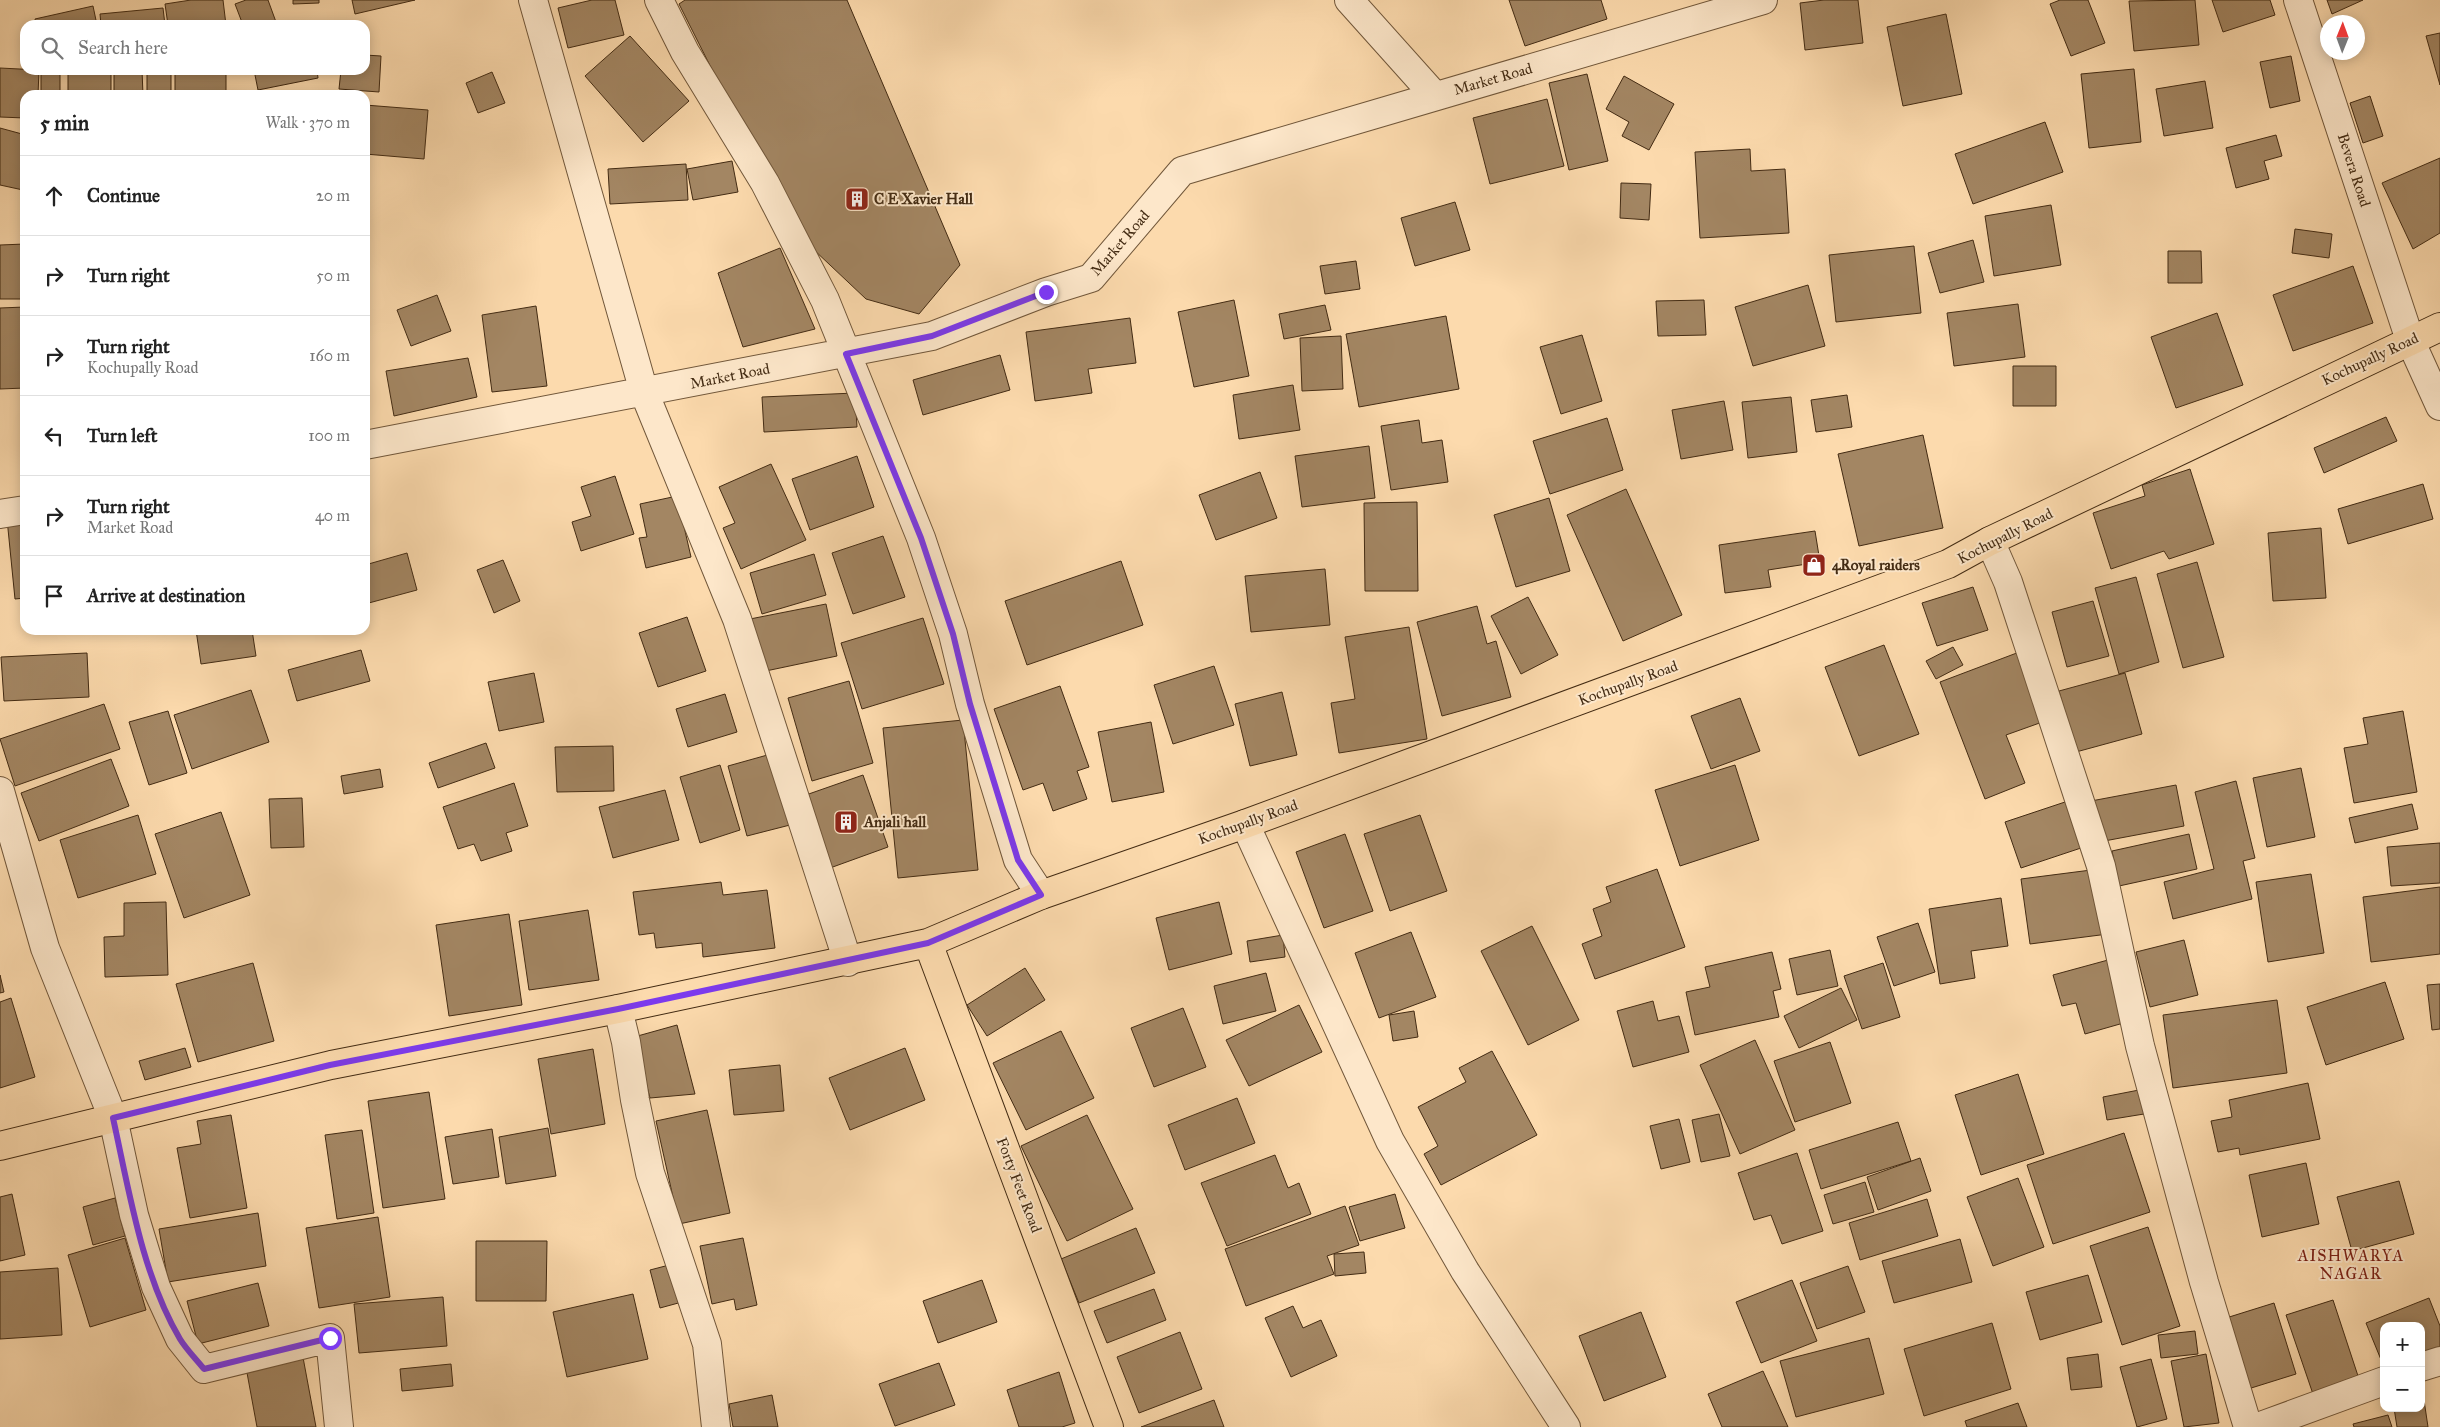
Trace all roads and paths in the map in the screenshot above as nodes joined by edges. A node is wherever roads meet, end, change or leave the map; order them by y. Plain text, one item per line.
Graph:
1 (533, 0) edge
2 (659, 0) edge
3 (1349, 0) edge
4 (1763, 0) edge
5 (2298, 0) edge
6 (1435, 96) junction
7 (2440, 327) edge
8 (2410, 340) junction
9 (846, 354) junction
10 (644, 392) junction
11 (2440, 406) edge
12 (370, 444) edge
13 (20, 511) edge
14 (0, 514) edge
15 (1990, 541) junction
16 (0, 791) edge
17 (1246, 824) junction
18 (1041, 895) junction
19 (928, 943) junction
20 (848, 962) junction
21 (618, 1009) junction
22 (113, 1118) junction
23 (0, 1146) edge
24 (2440, 1361) edge
25 (2424, 1367) edge
26 (2380, 1382) edge
27 (339, 1427) edge
28 (716, 1427) edge
29 (1109, 1427) edge
30 (1566, 1427) edge
31 (2248, 1427) edge
32 (2258, 1427) edge

1 - 10 street
2 - 9 street
3 - 6 street
4 - 6 street, Market Road
5 - 8 street, Bevera Road
6 - 9 street, Market Road
7 - 8 main road, Kochupally Road
8 - 11 street, Bevera Road
8 - 15 main road, Kochupally Road
9 - 10 street, Market Road
9 - 18 street
10 - 12 street, Market Road
10 - 20 street
13 - 14 street
15 - 17 main road, Kochupally Road
15 - 31 street
16 - 22 street
17 - 18 main road, Kochupally Road
17 - 30 street
18 - 19 main road, Kochupally Road
19 - 20 main road, Kochupally Road
19 - 29 main road, Forty Feet Road
20 - 21 main road, Kochupally Road
21 - 22 main road, Kochupally Road
21 - 28 street
22 - 23 main road, Kochupally Road
22 - 27 street
24 - 25 street
26 - 32 street

